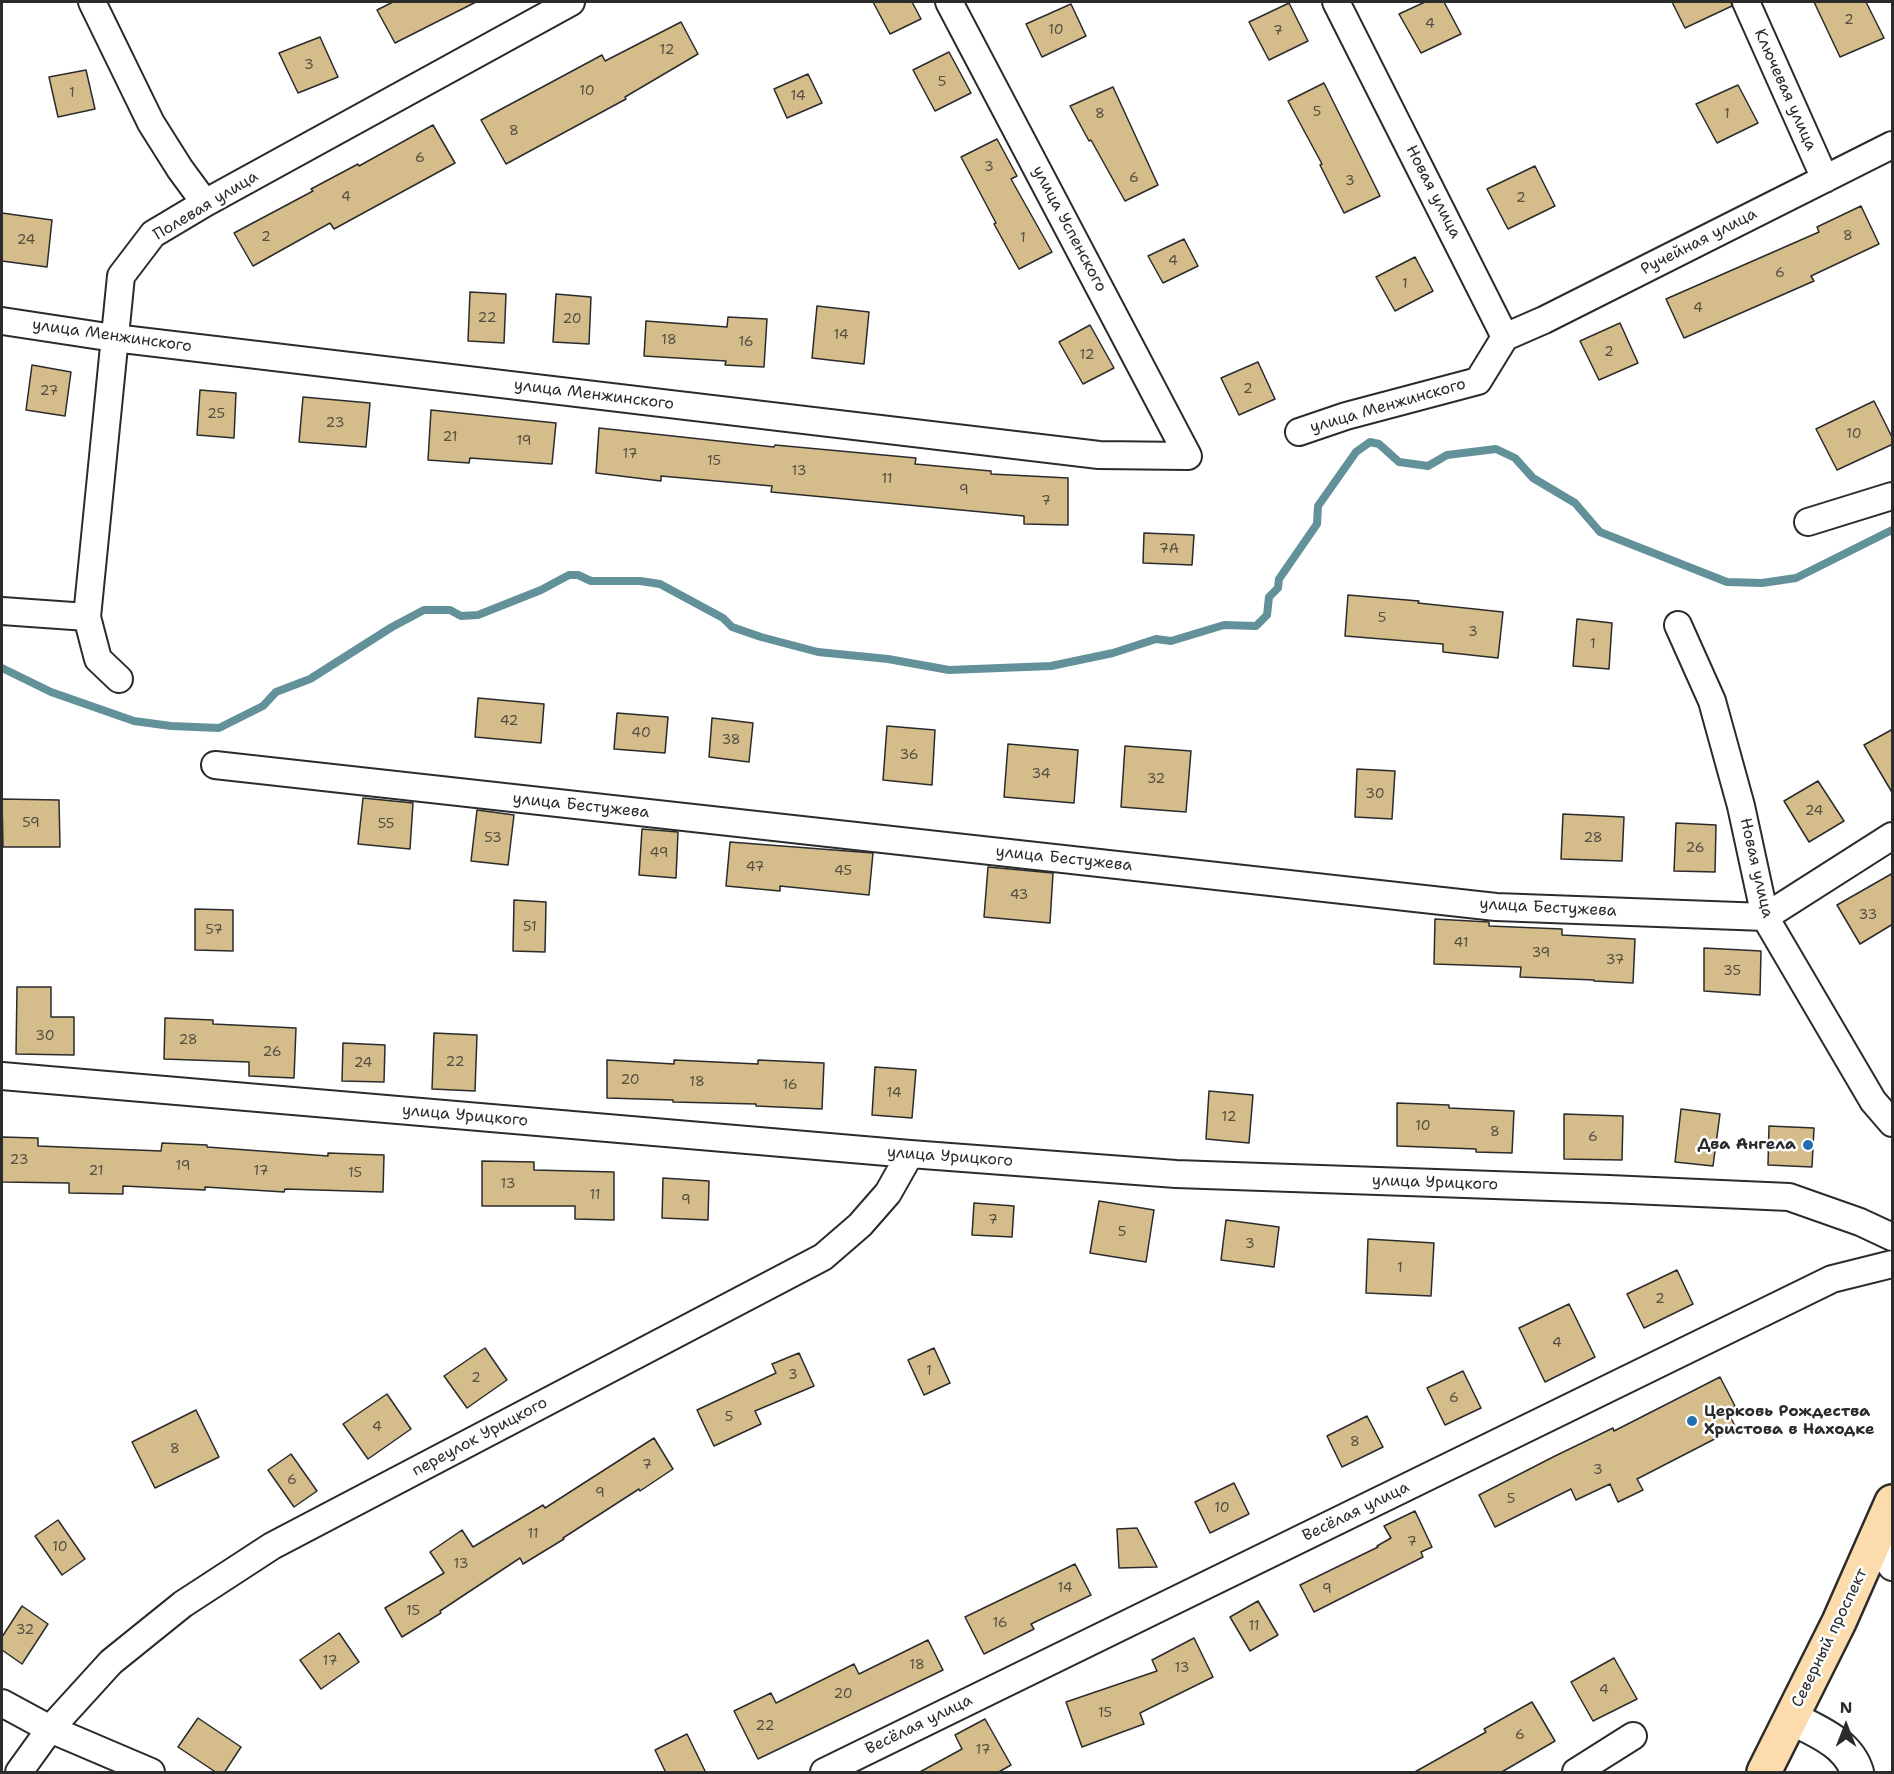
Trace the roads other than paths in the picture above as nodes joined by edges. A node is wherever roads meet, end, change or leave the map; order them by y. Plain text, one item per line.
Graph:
1 (92, 2) edge
2 (572, 2) edge
3 (949, 2) edge
4 (1336, 2) edge
5 (1746, 2) edge
6 (1893, 145) edge
7 (1825, 179) junction
8 (205, 203) junction
9 (2, 321) edge
10 (1505, 337) junction
11 (114, 338) junction
12 (1299, 432) dead end
13 (1188, 456) joint
14 (1893, 496) edge
15 (1808, 522) dead end
16 (2, 611) edge
17 (87, 617) junction
18 (1678, 624) dead end
19 (119, 679) dead end
20 (215, 765) dead end
21 (1893, 836) edge
22 (1765, 918) junction
23 (2, 1076) edge
24 (1893, 1123) edge
25 (910, 1154) junction
26 (1893, 1237) edge
27 (1893, 1264) edge
28 (1893, 1502) edge
29 (1883, 1556) edge
30 (2, 1703) edge
31 (1791, 1718) junction
32 (50, 1729) junction
33 (1633, 1736) dead end
34 (19, 1773) edge
35 (151, 1773) edge
36 (824, 1773) edge
37 (1576, 1773) edge
38 (1764, 1773) edge
39 (1857, 1773) edge

1 - 8 street
2 - 8 street, Полевая улица
3 - 13 street, улица Успенского
4 - 10 street, Новая улица
5 - 7 street, Ключевая улица
6 - 7 street, Ручейная улица
7 - 10 street, Ручейная улица
8 - 11 street, Полевая улица
9 - 11 street, улица Менжинского
10 - 12 street, улица Менжинского
11 - 13 street, улица Менжинского
11 - 17 street, Полевая улица
14 - 15 street
16 - 17 street
17 - 19 street
18 - 22 street, Новая улица
20 - 22 street, улица Бестужева
21 - 22 street
22 - 24 street, Новая улица
23 - 25 street, улица Урицкого
25 - 26 street, улица Урицкого
25 - 32 street, переулок Урицкого
27 - 36 street, Весёлая улица
28 - 29 main road, Северный проспект
29 - 31 main road, Северный проспект
30 - 32 street
31 - 38 main road, Северный проспект
31 - 39 street
32 - 34 street, переулок Урицкого
32 - 35 street
33 - 37 street

